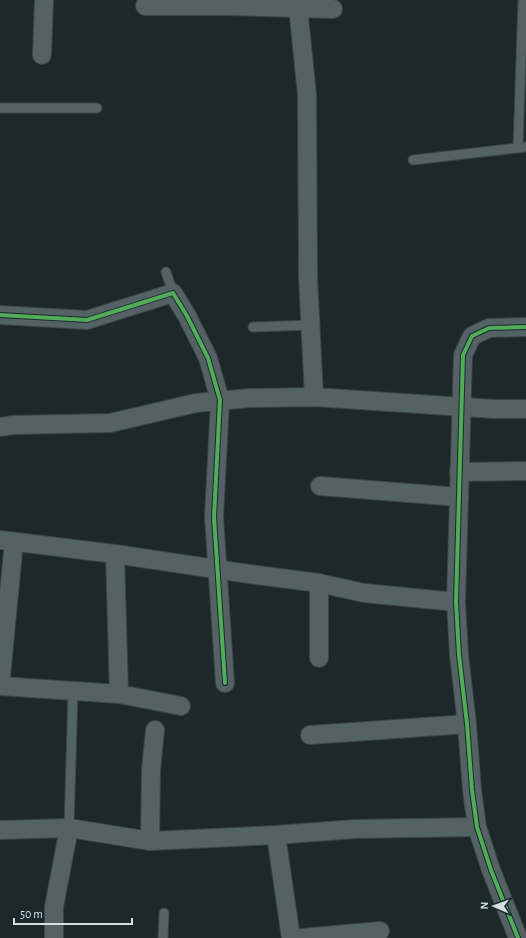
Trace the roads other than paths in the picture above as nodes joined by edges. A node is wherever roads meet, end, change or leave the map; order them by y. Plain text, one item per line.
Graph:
1 (44, 0) edge
2 (523, 0) edge
3 (229, 3) edge
4 (145, 6) dead end
5 (298, 7) junction
6 (333, 9) dead end
7 (42, 55) dead end
8 (0, 108) edge
9 (97, 108) dead end
10 (522, 147) edge
11 (413, 160) dead end
12 (166, 272) dead end
13 (173, 293) junction
14 (0, 315) edge
15 (310, 325) junction
16 (253, 327) dead end
17 (526, 327) edge
18 (314, 397) junction
19 (220, 400) junction
20 (461, 407) junction
21 (526, 409) edge
22 (0, 427) edge
23 (526, 471) edge
24 (459, 472) junction
25 (320, 486) dead end
26 (460, 498) junction
27 (7, 541) edge
28 (115, 554) junction
29 (218, 570) junction
30 (319, 583) junction
31 (456, 602) junction
32 (318, 658) dead end
33 (225, 683) dead end
34 (0, 686) edge
35 (73, 691) junction
36 (119, 694) junction
37 (181, 706) dead end
38 (468, 724) junction
39 (155, 730) dead end
40 (310, 735) dead end
41 (477, 827) junction
42 (69, 828) junction
43 (0, 830) edge
44 (276, 835) junction
45 (150, 842) junction
46 (164, 913) dead end
47 (380, 931) dead end
48 (347, 936) edge
49 (54, 938) edge
50 (163, 938) edge
51 (290, 938) edge
52 (302, 938) edge
53 (518, 938) edge

1 - 7 street
2 - 10 lane
3 - 4 street
3 - 5 street
5 - 6 street
5 - 15 street
8 - 9 lane
10 - 11 lane
12 - 13 lane
13 - 14 street
13 - 19 street
15 - 16 lane
15 - 18 street
17 - 20 street
18 - 19 street
18 - 20 street
19 - 22 street
19 - 29 street
20 - 21 street
20 - 24 street
23 - 24 street
24 - 26 street
25 - 26 street
26 - 31 street
27 - 28 street
27 - 34 street
28 - 29 street
28 - 36 street
29 - 30 street
29 - 33 street
30 - 31 street
30 - 32 street
31 - 38 street
34 - 35 street
35 - 36 street
35 - 42 lane
36 - 37 street
38 - 40 street
38 - 41 street
39 - 45 street
41 - 44 street
41 - 53 street
42 - 43 street
42 - 45 street
42 - 49 street
44 - 45 street
44 - 51 street
46 - 50 lane
47 - 48 street
48 - 52 street

